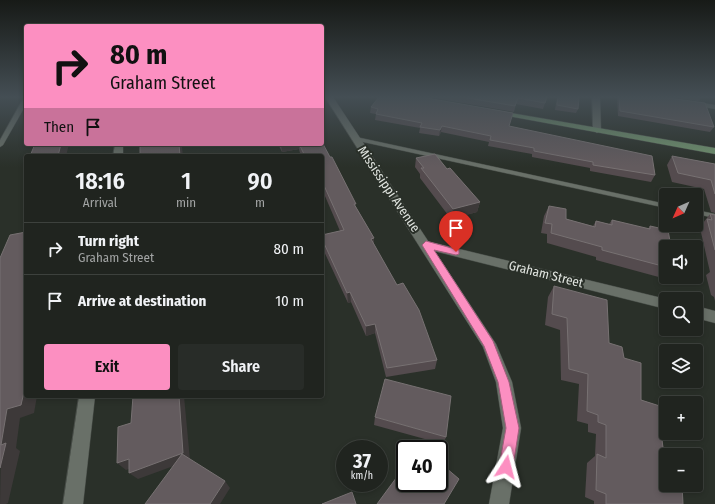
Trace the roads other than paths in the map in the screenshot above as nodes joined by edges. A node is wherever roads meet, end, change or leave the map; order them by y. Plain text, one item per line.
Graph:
1 (15, 121) edge
2 (344, 121) edge
3 (542, 121) edge
4 (597, 121) edge
5 (597, 130) junction
6 (356, 139) junction
7 (0, 145) edge
8 (715, 151) edge
9 (659, 204) edge
10 (703, 213) edge
11 (715, 216) edge
12 (426, 245) junction
13 (659, 302) edge
14 (703, 314) edge
15 (715, 317) edge
16 (87, 398) edge
17 (73, 504) edge
18 (498, 504) edge

1 - 7 lane
2 - 6 street, Mississippi Avenue
3 - 5 main road
4 - 5 street
5 - 8 main road
6 - 9 lane
6 - 12 street, Mississippi Avenue
10 - 11 lane
12 - 13 street, Graham Street
12 - 18 street, Mississippi Avenue
14 - 15 street
16 - 17 street

